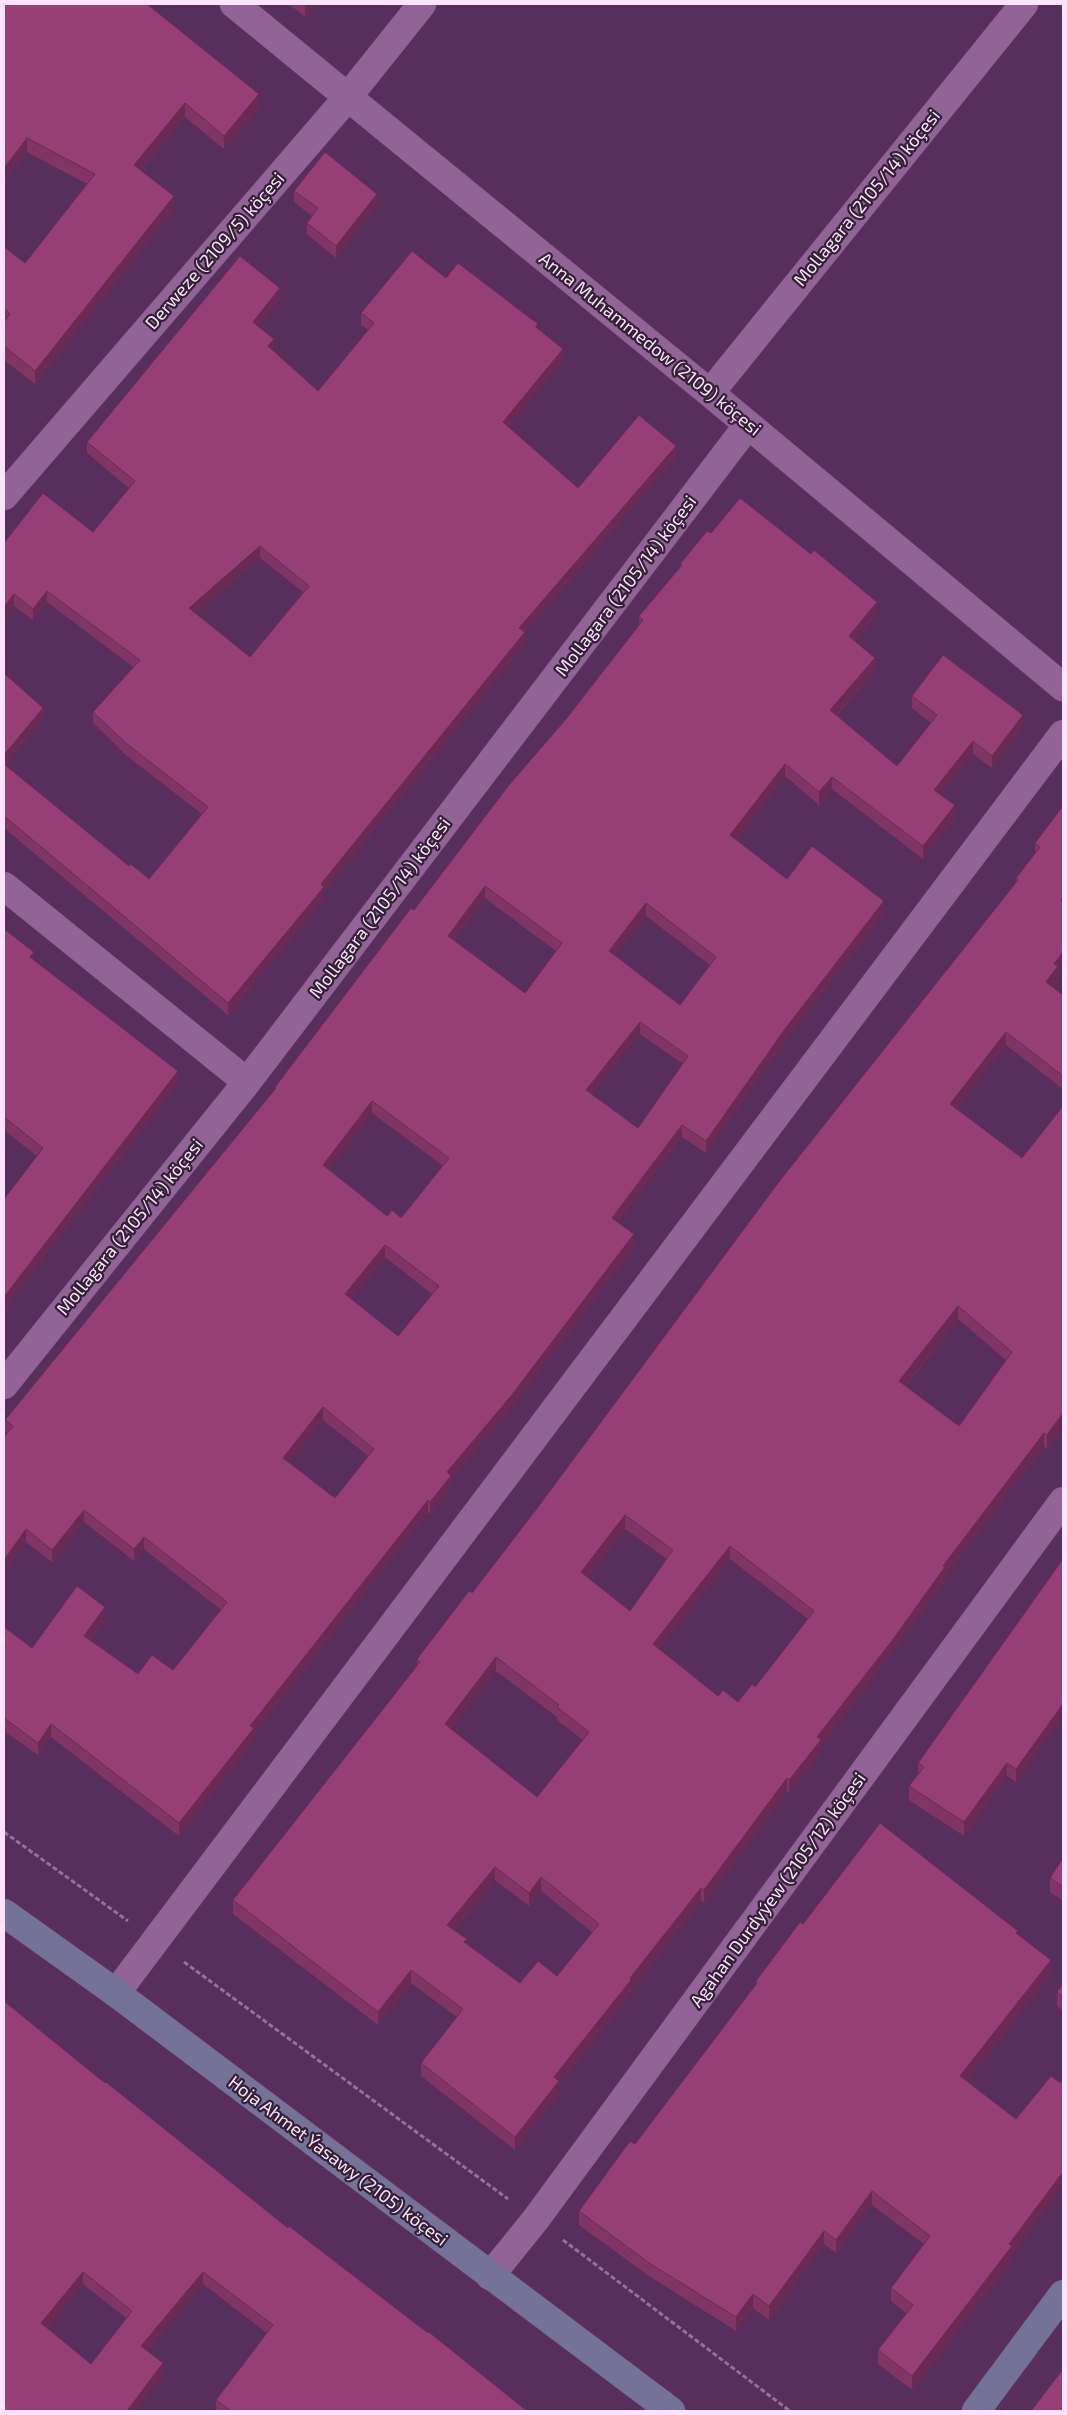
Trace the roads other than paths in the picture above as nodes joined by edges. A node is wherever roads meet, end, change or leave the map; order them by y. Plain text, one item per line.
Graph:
1 (234, 4) edge
2 (422, 4) edge
3 (1024, 4) edge
4 (347, 98) junction
5 (710, 393) junction
6 (748, 425) junction
7 (4, 496) edge
8 (1063, 687) edge
9 (1063, 734) edge
10 (4, 886) edge
11 (247, 1082) junction
12 (5, 1381) edge
13 (1063, 1502) edge
14 (4, 1913) edge
15 (116, 1993) junction
16 (490, 2276) junction
17 (1063, 2294) edge
18 (671, 2411) edge
19 (976, 2411) edge

1 - 4 street, Anna Muhammedow (2109) köçesi
2 - 4 street, Derweze (2109/5) köçesi
3 - 5 street, Mollagara (2105/14) köçesi
4 - 5 street, Anna Muhammedow (2109) köçesi
4 - 7 street, Derweze (2109/5) köçesi
5 - 6 street, Anna Muhammedow (2109) köçesi
6 - 8 street, Anna Muhammedow (2109) köçesi
6 - 11 street, Mollagara (2105/14) köçesi
9 - 15 street
10 - 11 street
11 - 12 street, Mollagara (2105/14) köçesi
13 - 16 street, Agahan Durdyýew (2105/12) köçesi
14 - 15 street, Hoja Ahmet Ýasawy (2105) köçesi
15 - 16 street, Hoja Ahmet Ýasawy (2105) köçesi
16 - 18 street, Hoja Ahmet Ýasawy (2105) köçesi
17 - 19 street

